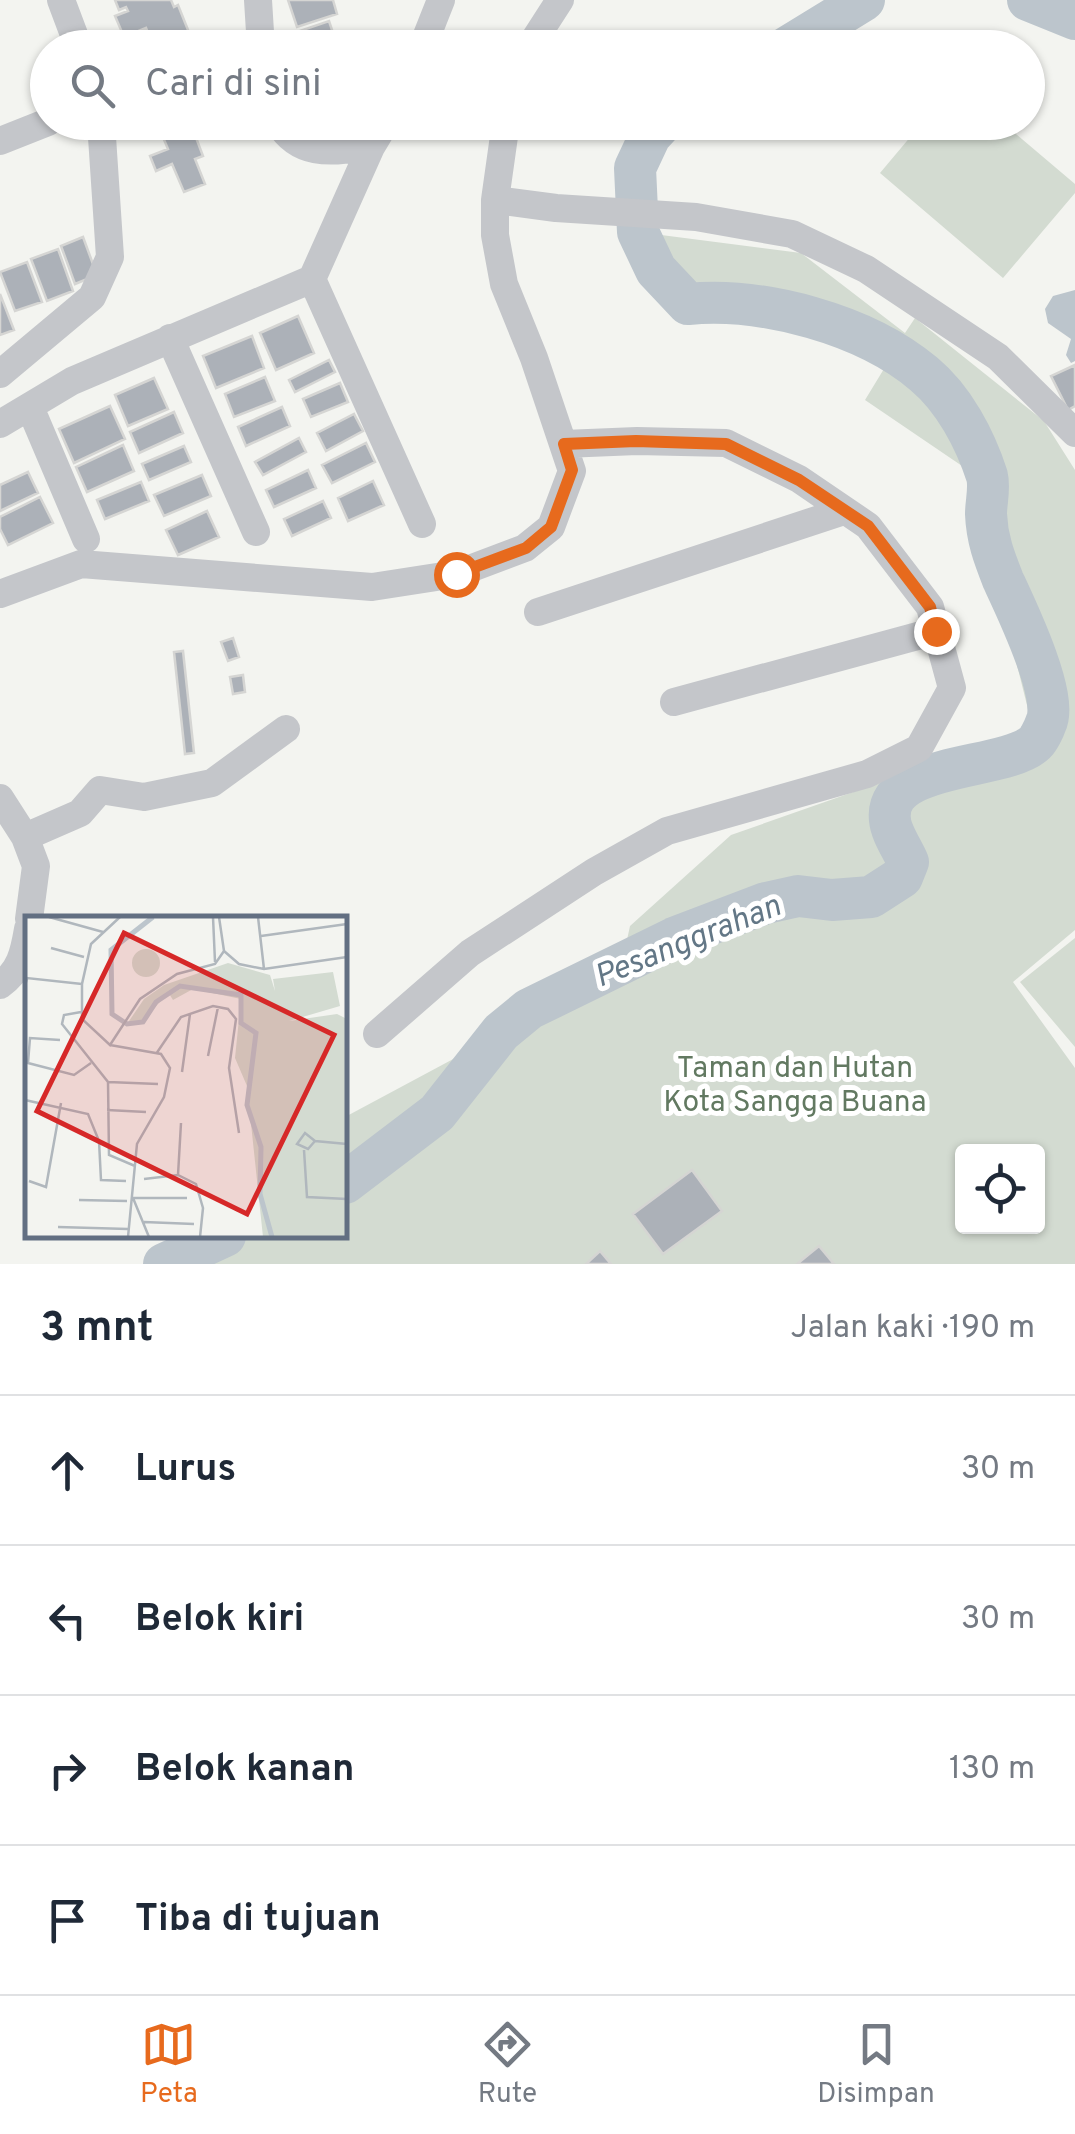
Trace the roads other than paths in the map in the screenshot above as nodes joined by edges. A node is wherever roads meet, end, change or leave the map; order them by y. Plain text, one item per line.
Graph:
1 (61, 0) edge
2 (258, 0) edge
3 (440, 0) edge
4 (560, 0) edge
5 (72, 30) edge
6 (260, 30) edge
7 (429, 30) edge
8 (541, 30) edge
9 (30, 129) edge
10 (102, 140) edge
11 (296, 140) edge
12 (376, 140) edge
13 (503, 140) edge
14 (0, 141) edge
15 (371, 148) junction
16 (495, 200) junction
17 (312, 280) junction
18 (170, 338) junction
19 (0, 374) edge
20 (30, 407) junction
21 (0, 424) edge
22 (1075, 433) edge
23 (564, 444) junction
24 (844, 510) junction
25 (422, 524) dead end
26 (256, 532) dead end
27 (86, 539) dead end
28 (0, 594) edge
29 (538, 612) dead end
30 (936, 631) junction
31 (674, 702) dead end
32 (286, 728) dead end
33 (0, 798) edge
34 (25, 837) junction
35 (29, 916) edge
36 (25, 947) edge
37 (0, 985) edge
38 (377, 1034) dead end

1 - 5 street
2 - 6 street
3 - 7 street
4 - 8 street
9 - 14 street
10 - 19 street
11 - 15 street
12 - 15 street
13 - 16 street
15 - 17 street
16 - 22 street
16 - 23 street
17 - 18 street
17 - 25 street
18 - 20 street
18 - 26 street
20 - 21 street
20 - 27 street
23 - 24 street
23 - 28 street
24 - 29 street
24 - 30 street
30 - 31 street
30 - 38 street
32 - 34 street
33 - 34 street
34 - 35 street
36 - 37 street

